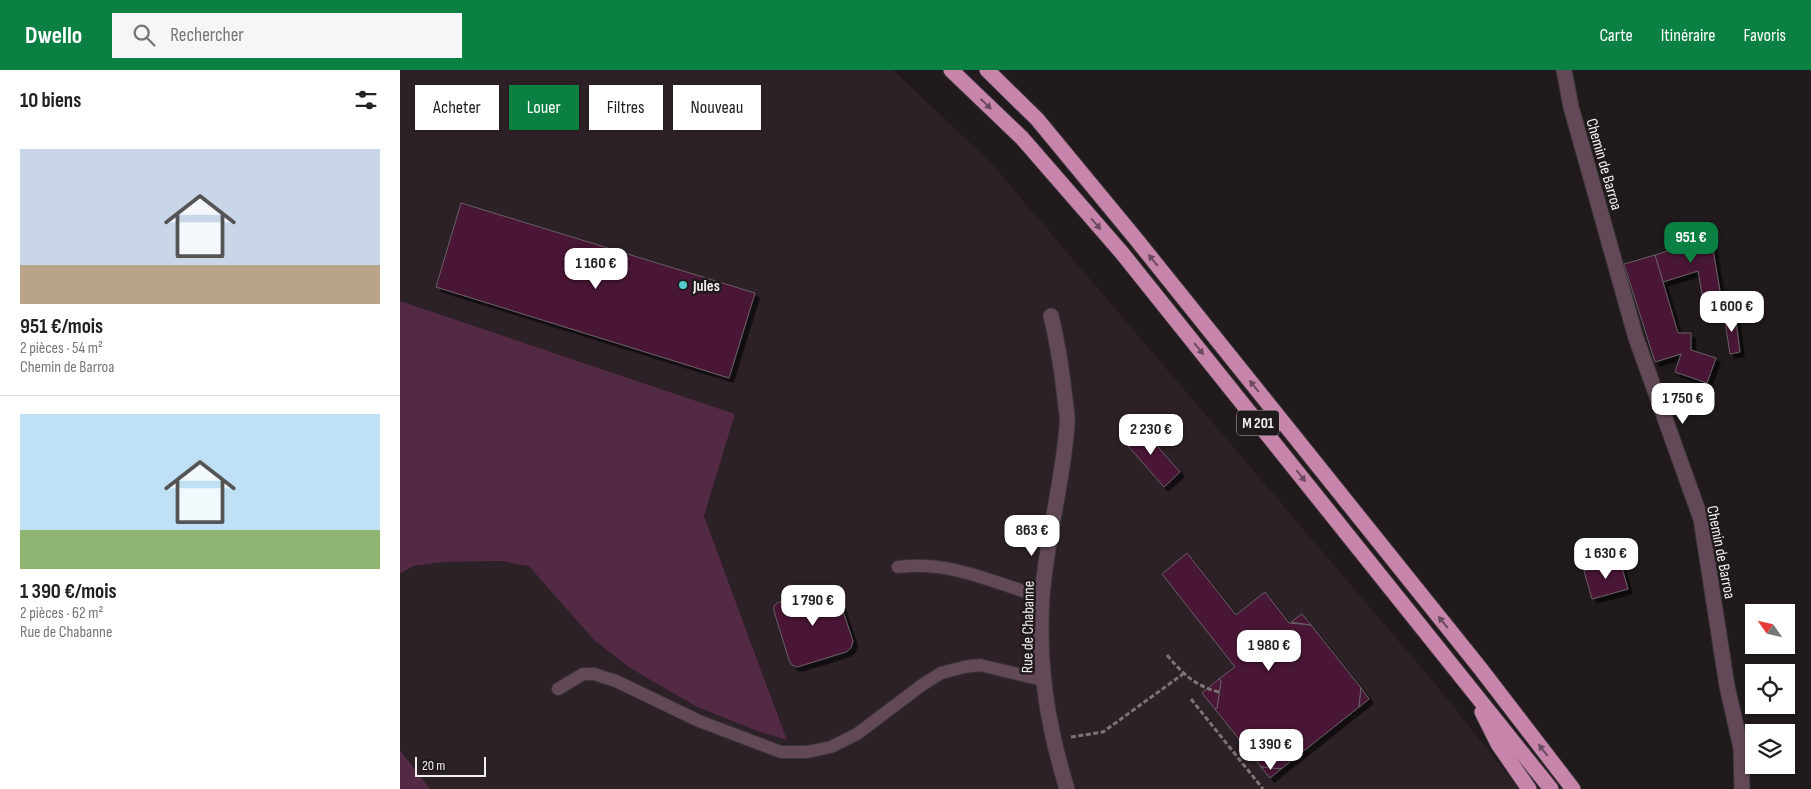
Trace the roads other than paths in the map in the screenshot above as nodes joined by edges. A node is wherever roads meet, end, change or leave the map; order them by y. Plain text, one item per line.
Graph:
1 (951, 70) edge
2 (987, 70) edge
3 (1564, 70) edge
4 (1052, 316) dead end
5 (898, 567) dead end
6 (1042, 596) junction
7 (1043, 680) junction
8 (1465, 680) junction
9 (558, 689) dead end
10 (1067, 789) edge
11 (1529, 789) edge
12 (1551, 789) edge
13 (1573, 789) edge
14 (1742, 789) edge

1 -> 8 highway, M 201
13 -> 2 highway, M 201
3 - 14 street, Chemin de Barroa
4 - 6 street, Rue de Chabanne
5 - 6 lane
6 - 7 street, Rue de Chabanne
7 - 9 lane
7 - 10 street, Rue de Chabanne
8 - 11 highway
8 - 12 highway, M 201

